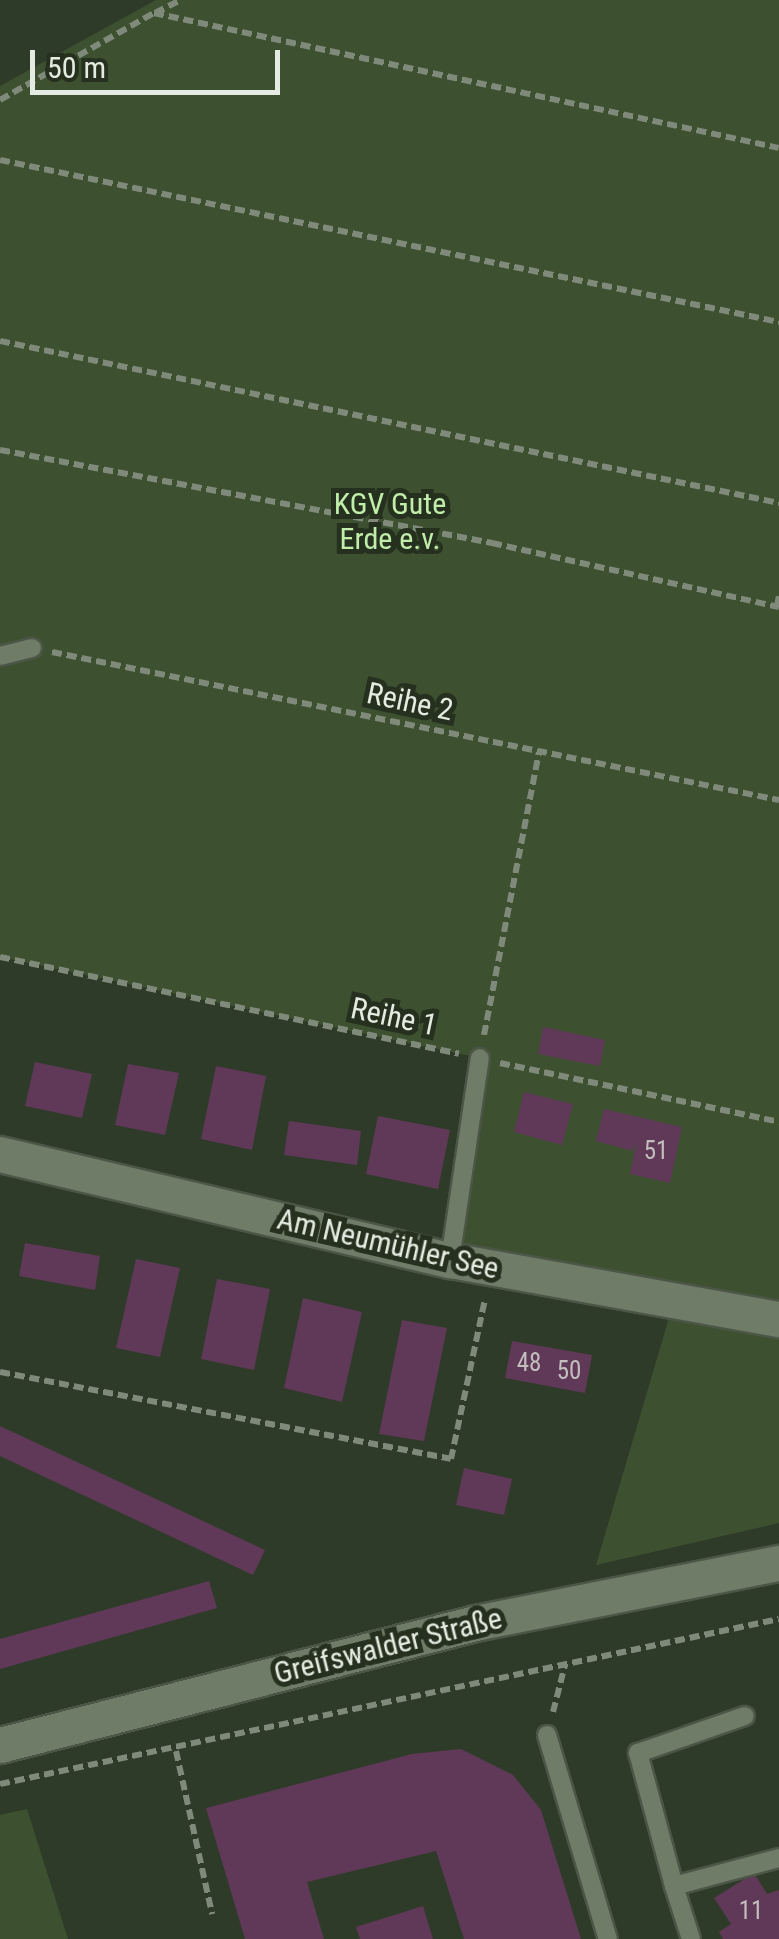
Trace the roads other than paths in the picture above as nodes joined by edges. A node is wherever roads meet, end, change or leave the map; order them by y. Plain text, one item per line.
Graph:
1 (32, 648) road end
2 (0, 656) edge
3 (480, 1058) road end
4 (0, 1154) edge
5 (450, 1260) junction
6 (779, 1320) edge
7 (779, 1563) edge
8 (745, 1716) dead end
9 (547, 1735) road end
10 (0, 1745) edge
11 (779, 1858) edge
12 (674, 1886) junction
13 (608, 1939) edge
14 (691, 1939) edge

1 - 2 lane
3 - 5 lane
4 - 5 street, Am Neumühler See
5 - 6 street, Am Neumühler See
7 - 10 street, Greifswalder Straße
8 - 12 lane
9 - 13 lane
11 - 12 lane
12 - 14 lane

